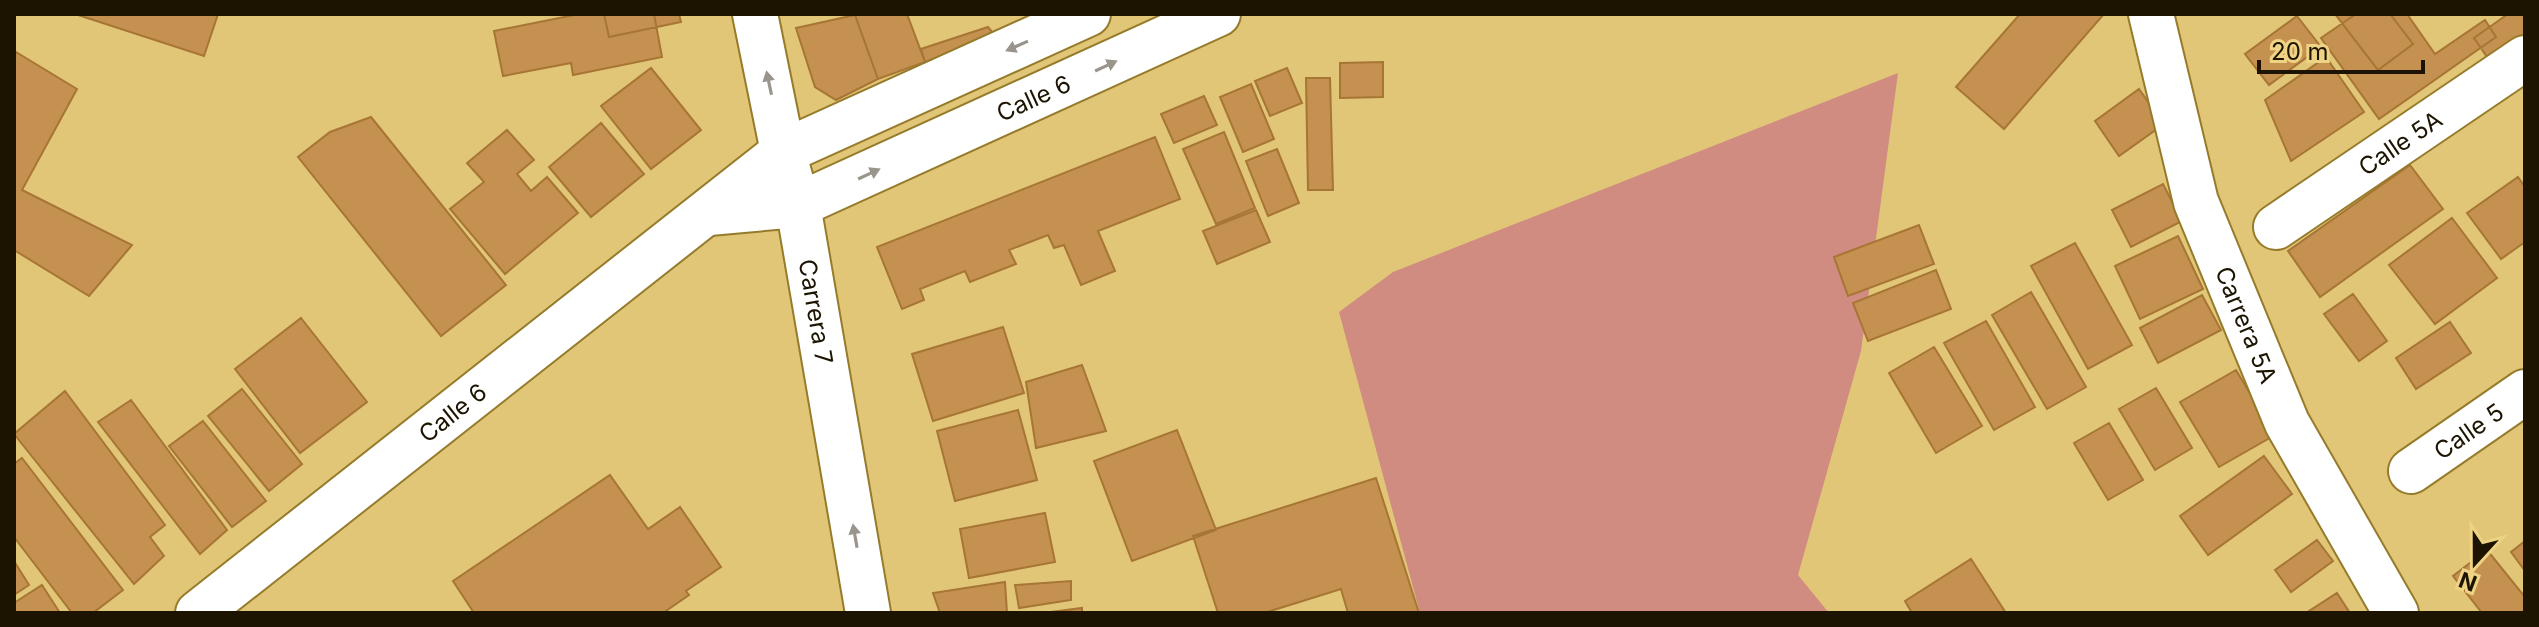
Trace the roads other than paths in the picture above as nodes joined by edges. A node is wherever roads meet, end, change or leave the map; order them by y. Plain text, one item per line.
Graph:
1 (755, 14) edge
2 (1088, 14) edge
3 (1218, 14) edge
4 (2151, 14) edge
5 (2525, 58) edge
6 (783, 152) junction
7 (798, 205) junction
8 (709, 213) junction
9 (2276, 227) dead end
10 (2525, 392) edge
11 (2411, 471) dead end
12 (198, 613) edge
13 (868, 613) edge
14 (2396, 613) edge

6 -> 1 street, Carrera 7
2 -> 6 street, Calle 6
7 -> 3 street, Calle 6
4 - 14 street, Carrera 5A
5 - 9 street, Calle 5A
6 - 7 street, Carrera 7
6 - 8 street, Calle 6
7 - 8 street, Calle 6
13 -> 7 street, Carrera 7
8 - 12 street, Calle 6
10 - 11 street, Calle 5

